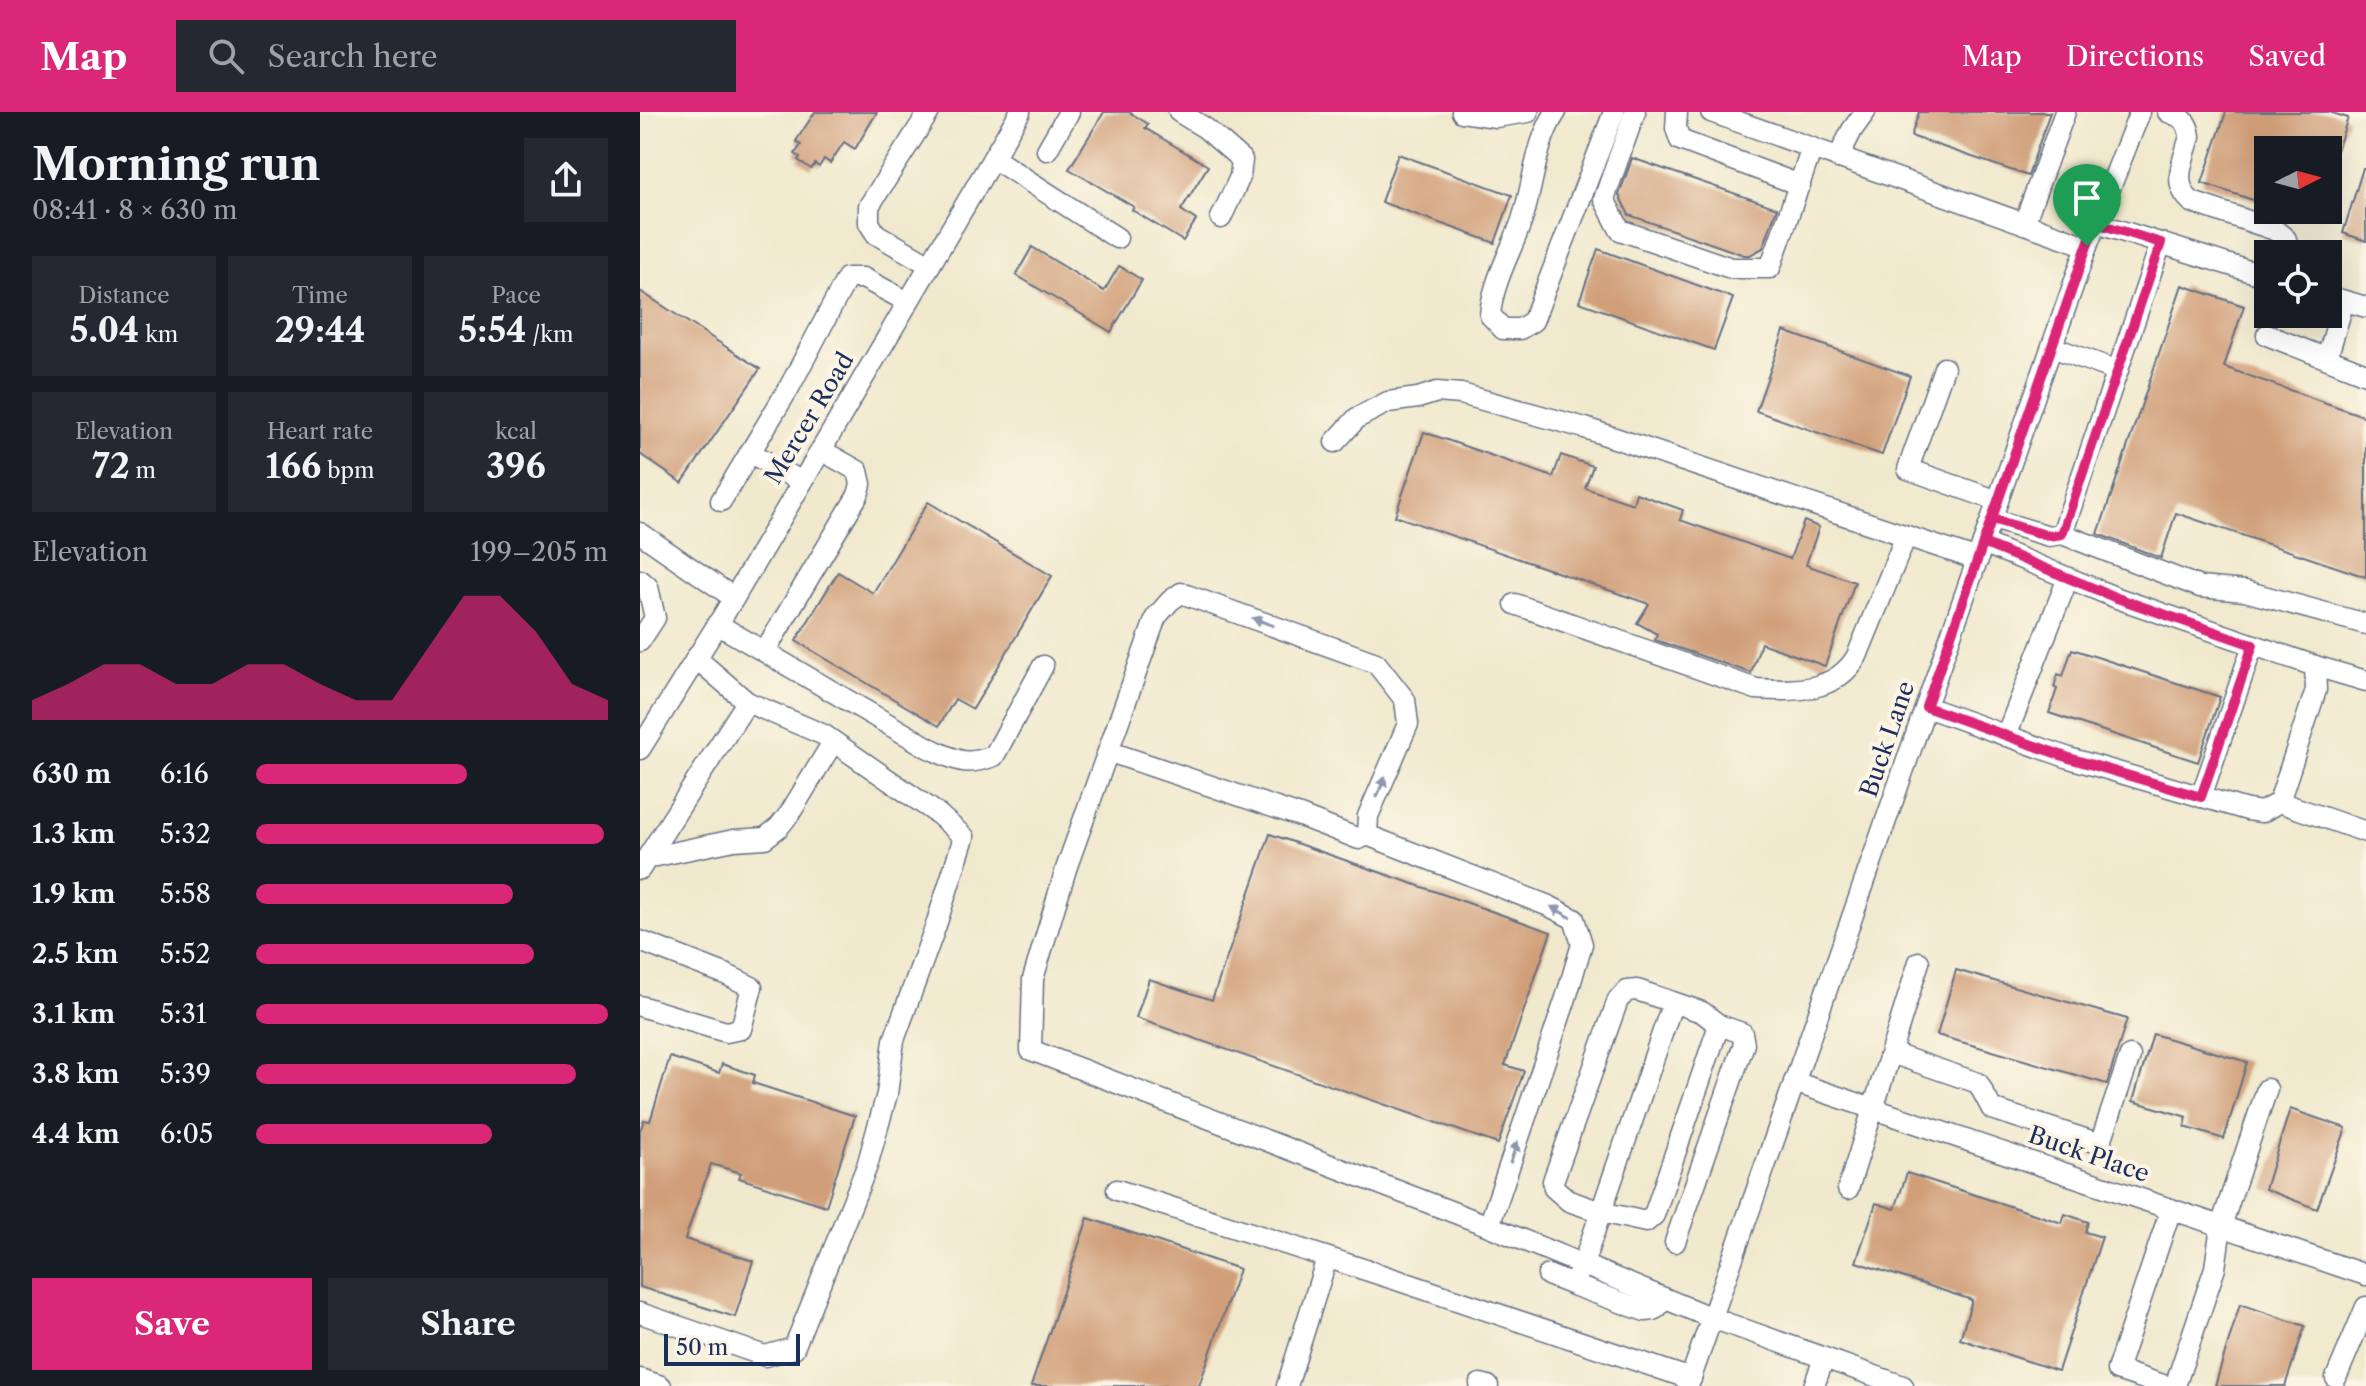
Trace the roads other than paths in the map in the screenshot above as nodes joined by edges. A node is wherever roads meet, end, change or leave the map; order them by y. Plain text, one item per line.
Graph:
1 (929, 112) edge
2 (1020, 112) edge
3 (1069, 112) edge
4 (1179, 112) edge
5 (1462, 112) edge
6 (1528, 112) edge
7 (1556, 112) edge
8 (1614, 112) edge
9 (1635, 112) edge
10 (1677, 112) edge
11 (1865, 112) edge
12 (2065, 112) edge
13 (2140, 112) edge
14 (2168, 112) edge
15 (1717, 113) edge
16 (1812, 148) junction
17 (1047, 150) dead end
18 (993, 158) junction
19 (1838, 158) junction
20 (1800, 185) junction
21 (1221, 218) dead end
22 (2096, 223) junction
23 (2024, 224) junction
24 (1117, 238) dead end
25 (2286, 240) edge
26 (2161, 243) junction
27 (2087, 246) junction
28 (930, 265) junction
29 (2254, 273) edge
30 (2342, 300) edge
31 (908, 302) junction
32 (2366, 307) edge
33 (2332, 328) edge
34 (2267, 335) dead end
35 (2052, 347) junction
36 (2327, 358) junction
37 (1944, 368) dead end
38 (2118, 371) junction
39 (2366, 374) edge
40 (1335, 442) dead end
41 (821, 450) junction
42 (751, 453) junction
43 (802, 482) junction
44 (721, 501) dead end
45 (1995, 510) junction
46 (640, 533) edge
47 (2062, 534) junction
48 (1906, 536) junction
49 (1980, 551) junction
50 (2068, 578) junction
51 (640, 580) edge
52 (734, 598) junction
53 (1515, 604) dead end
54 (717, 624) junction
55 (2366, 624) edge
56 (640, 641) edge
57 (2253, 645) junction
58 (765, 651) junction
59 (696, 658) junction
60 (1043, 666) dead end
61 (2315, 666) junction
62 (2366, 681) edge
63 (747, 702) junction
64 (1926, 707) junction
65 (2006, 736) junction
66 (833, 742) junction
67 (640, 749) edge
68 (1110, 752) junction
69 (2201, 797) junction
70 (2279, 802) junction
71 (2366, 832) edge
72 (1367, 835) junction
73 (643, 864) edge
74 (640, 941) edge
75 (1919, 962) dead end
76 (1673, 1002) junction
77 (640, 1006) edge
78 (1719, 1025) junction
79 (1891, 1053) junction
80 (2130, 1056) dead end
81 (1794, 1082) junction
82 (2267, 1089) dead end
83 (1874, 1108) junction
84 (1992, 1109) junction
85 (1977, 1143) junction
86 (1848, 1189) dead end
87 (1117, 1190) dead end
88 (2171, 1209) junction
89 (1601, 1212) junction
90 (1489, 1226) junction
91 (2221, 1226) junction
92 (1675, 1242) dead end
93 (1327, 1258) junction
94 (1583, 1264) junction
95 (1548, 1275) dead end
96 (2366, 1275) edge
97 (1573, 1285) junction
98 (1664, 1298) junction
99 (2366, 1307) edge
100 (640, 1313) edge
101 (1712, 1318) junction
102 (1824, 1358) junction
103 (2336, 1378) dead end
104 (640, 1379) edge
105 (1689, 1382) edge
106 (661, 1386) edge
107 (1287, 1386) edge
108 (1814, 1386) edge
109 (1903, 1386) edge
110 (2166, 1386) edge
111 (2175, 1386) edge

1 - 28 street
2 - 18 street, Mercer Road
3 - 17 street
4 - 21 street
5 - 6 street
7 - 8 street
9 - 20 street
10 - 20 street
11 - 19 street
12 - 23 street
13 - 22 street, Buck Lane
14 - 25 street
15 - 16 street
16 - 19 street
16 - 20 street
18 - 24 street
18 - 28 street, Mercer Road
19 - 23 street
22 - 26 street
22 - 27 street, Buck Lane
23 - 27 street
26 - 29 street
26 - 38 street
27 - 35 street, Buck Lane
28 - 31 street, Mercer Road
30 - 32 street
31 - 41 street, Mercer Road
31 - 42 street
33 - 36 street
34 - 36 street
35 - 38 street
35 - 45 street, Buck Lane
36 - 39 street
37 - 45 street
38 - 47 street
40 - 48 street
41 - 43 street, Mercer Road
41 - 58 street
42 - 43 street
42 - 44 street
43 - 52 street, Mercer Road
45 - 47 street
45 - 49 street, Buck Lane
46 - 52 street
47 - 55 street
48 - 49 street
48 - 53 street
49 - 50 street
49 - 64 street, Buck Lane
50 - 57 street
50 - 65 street
51 - 56 street
52 - 54 street, Mercer Road
54 - 58 street
54 - 59 street, Mercer Road
57 - 61 street
57 - 69 street
58 - 60 street
59 - 63 street
59 - 67 street, Mercer Road
61 - 62 street
61 - 70 street
63 - 66 street
63 - 73 street
64 - 65 street
64 - 81 street, Buck Lane
65 - 69 street
66 - 73 street
66 - 100 street
68 - 72 street
72 -> 68 street
68 - 90 street
69 - 70 street
70 - 71 street
90 -> 72 street
74 - 77 street
75 - 79 street
76 - 78 street
76 - 89 street
76 - 89 street
78 - 89 street
78 - 92 street
79 - 83 street
79 - 84 street
80 - 84 street
81 - 83 street, Buck Place
81 - 101 street, Buck Lane
82 - 91 street
83 - 85 street, Buck Place
83 - 86 street
84 - 85 street
85 - 88 street, Buck Place
87 - 93 street
88 - 91 street, Buck Place
88 - 110 street
89 - 94 street
90 - 94 street
91 - 96 street, Buck Place
91 - 111 street
93 - 105 street
93 - 107 street
94 - 97 street
94 - 98 street
95 - 97 street
97 - 98 street
98 - 101 street
99 - 103 street
101 - 102 street
101 - 105 street, Buck Lane
102 - 108 street
102 - 109 street
104 - 106 street

